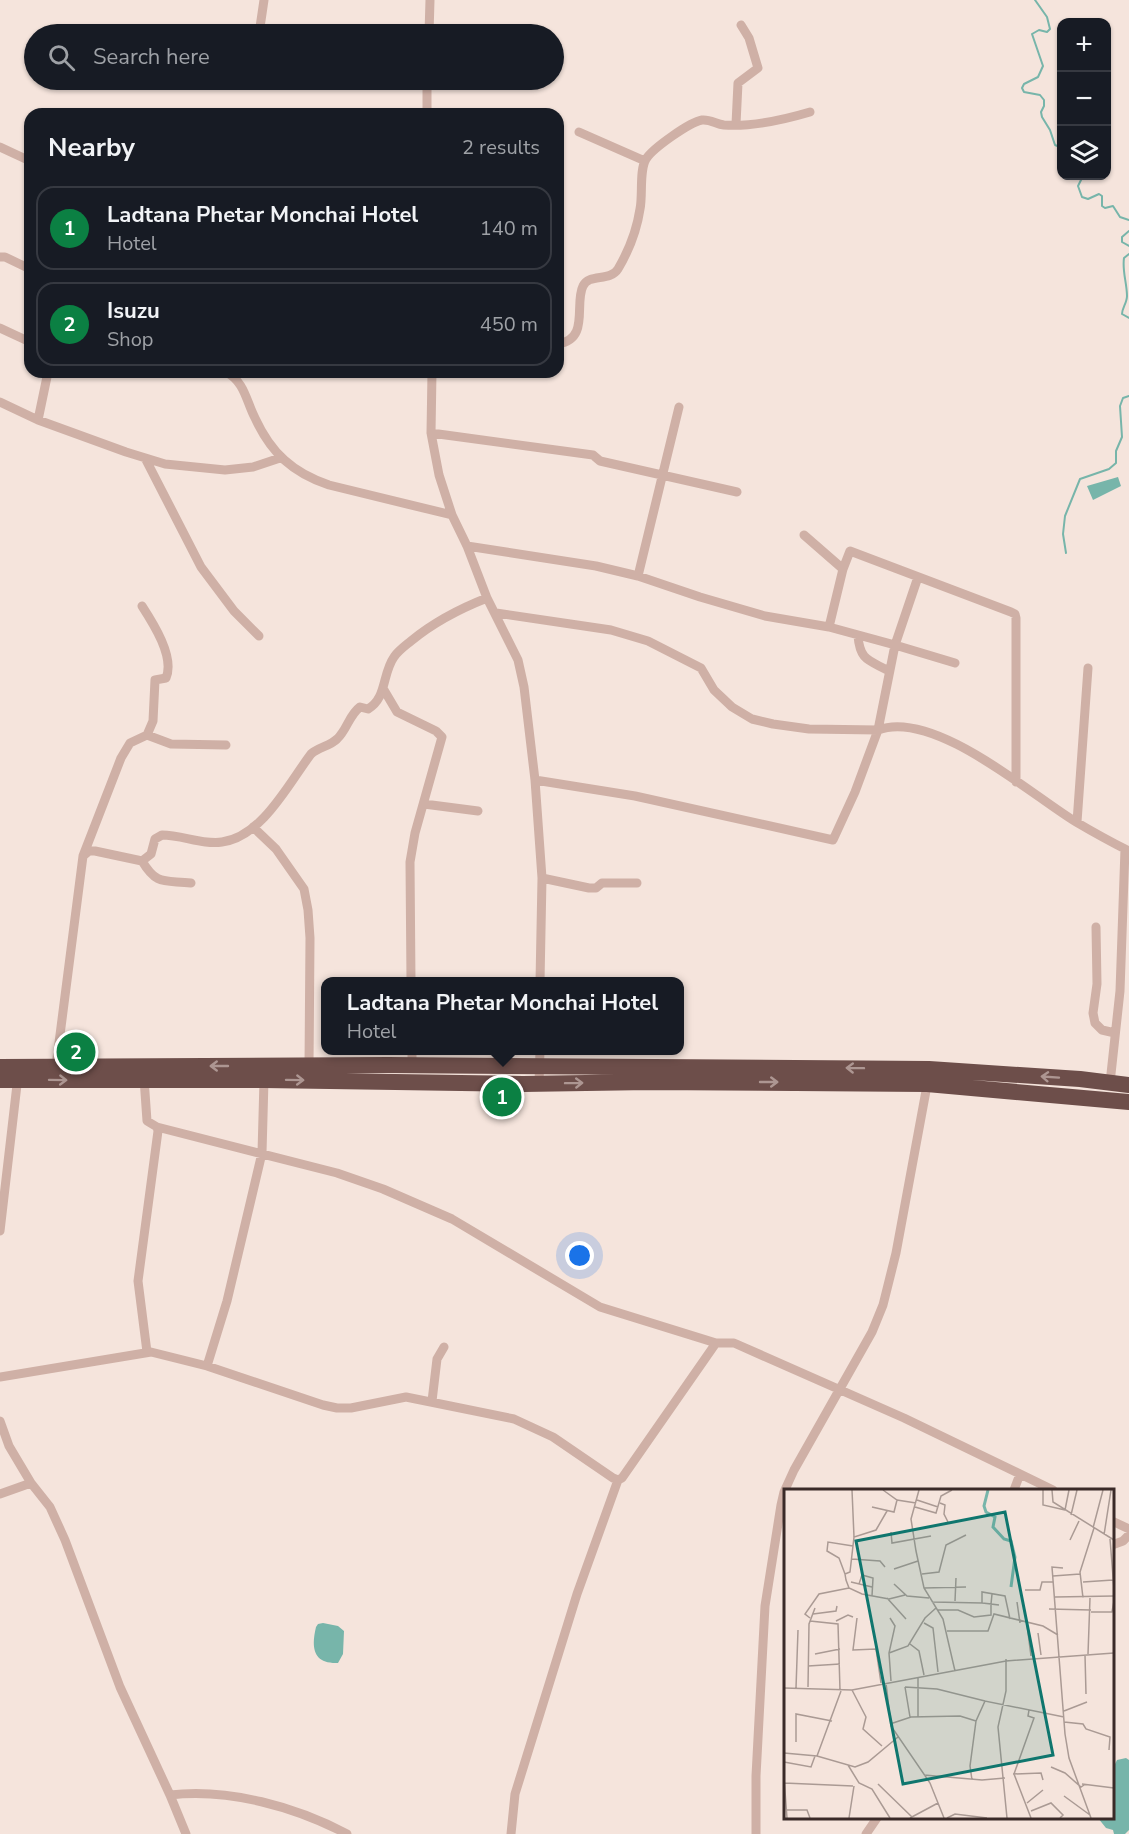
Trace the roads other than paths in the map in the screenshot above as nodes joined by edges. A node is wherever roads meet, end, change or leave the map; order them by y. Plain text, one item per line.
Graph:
1 (264, 0) edge
2 (430, 0) edge
3 (260, 24) edge
4 (429, 24) edge
5 (741, 25) dead end
6 (427, 90) edge
7 (427, 108) edge
8 (810, 112) dead end
9 (736, 124) junction
10 (579, 132) dead end
11 (0, 147) edge
12 (24, 158) edge
13 (645, 160) junction
14 (0, 257) edge
15 (24, 266) edge
16 (0, 328) edge
17 (24, 339) edge
18 (564, 342) edge
19 (47, 378) edge
20 (234, 378) edge
21 (432, 378) edge
22 (0, 402) edge
23 (679, 406) dead end
24 (38, 420) junction
25 (431, 433) junction
26 (145, 458) junction
27 (280, 458) junction
28 (663, 477) junction
29 (737, 492) dead end
30 (452, 515) junction
31 (804, 535) dead end
32 (467, 546) junction
33 (843, 569) junction
34 (638, 576) junction
35 (918, 577) junction
36 (487, 598) junction
37 (142, 606) dead end
38 (496, 613) junction
39 (829, 627) junction
40 (258, 636) dead end
41 (858, 636) junction
42 (896, 645) junction
43 (955, 663) dead end
44 (1088, 668) dead end
45 (889, 670) junction
46 (384, 690) junction
47 (878, 730) junction
48 (147, 735) junction
49 (226, 745) dead end
50 (535, 780) junction
51 (1016, 782) junction
52 (424, 804) junction
53 (478, 811) dead end
54 (1077, 822) junction
55 (253, 827) junction
56 (1127, 850) edge
57 (83, 856) junction
58 (142, 861) junction
59 (542, 878) junction
60 (191, 883) dead end
61 (637, 883) dead end
62 (1096, 927) dead end
63 (411, 977) edge
64 (540, 977) edge
65 (1115, 1033) junction
66 (412, 1058) edge
67 (56, 1066) junction
68 (309, 1066) junction
69 (0, 1067) edge
70 (539, 1067) edge
71 (18, 1074) junction
72 (144, 1074) junction
73 (928, 1076) junction
74 (0, 1080) edge
75 (264, 1080) junction
76 (1110, 1083) junction
77 (1129, 1085) edge
78 (1078, 1088) junction
79 (1129, 1102) edge
80 (157, 1127) junction
81 (262, 1153) junction
82 (0, 1231) edge
83 (716, 1343) junction
84 (444, 1347) dead end
85 (147, 1352) junction
86 (207, 1366) junction
87 (0, 1377) edge
88 (840, 1388) junction
89 (432, 1401) junction
90 (0, 1421) edge
91 (1020, 1474) junction
92 (618, 1480) junction
93 (31, 1483) junction
94 (785, 1489) edge
95 (1015, 1489) edge
96 (1049, 1489) edge
97 (784, 1492) edge
98 (0, 1494) edge
99 (1114, 1522) edge
100 (1129, 1529) edge
101 (1129, 1535) edge
102 (1114, 1545) edge
103 (170, 1795) junction
104 (876, 1819) edge
105 (186, 1834) edge
106 (347, 1834) edge
107 (512, 1834) edge
108 (756, 1834) edge
109 (866, 1834) edge

1 - 3 street
2 - 4 street
5 - 9 street
6 - 7 street
8 - 9 street
9 - 13 street
10 - 13 street
11 - 12 street
13 - 18 street
14 - 15 street
16 - 17 street
19 - 24 street
20 - 27 street
21 - 25 street
22 - 24 street
23 - 28 street
24 - 26 street
25 - 28 street
25 - 30 street
26 - 27 street
26 - 40 street
27 - 30 street
28 - 29 street
28 - 34 street
30 - 32 street
31 - 33 street
32 - 34 street
32 - 36 street
33 - 35 street
33 - 39 street
34 - 39 street
35 - 42 street
35 - 51 street
36 - 38 street
36 - 46 street
37 - 48 street
38 - 47 street
38 - 50 street
39 - 41 street
41 - 42 street
41 - 45 street
42 - 43 street
42 - 45 street
44 - 54 street
45 - 47 street
46 - 52 street
46 - 55 street
47 - 50 street
47 - 51 street
48 - 49 street
48 - 57 street
50 - 59 street
51 - 54 street
52 - 53 street
52 - 63 street
54 - 56 street
55 - 58 street
55 - 68 street
56 - 65 street
57 - 58 street
57 - 67 street
58 - 60 street
59 - 61 street
59 - 64 street
62 - 65 street
65 - 76 street
66 - 68 highway
66 - 70 highway
67 - 71 highway
67 - 72 highway
68 -> 72 highway
69 - 71 highway
70 - 73 highway
75 -> 70 highway
71 -> 72 highway
71 - 74 highway
71 - 82 street
72 - 75 highway
72 - 80 street
73 - 78 highway
73 - 88 street
75 - 81 street
76 - 77 highway
76 - 78 highway
78 - 79 highway
80 - 81 street
80 - 85 street
81 - 83 street
81 - 86 street
83 - 88 street
83 - 92 street
84 - 89 street
85 - 86 street
85 - 87 street
86 - 89 street
88 - 91 street
88 - 94 street
89 - 92 street
90 - 93 street
91 - 95 street
91 - 96 street
92 - 107 street
93 - 98 street
93 - 103 street
97 - 108 street
99 - 100 street
101 - 102 street
103 - 105 street
103 - 106 street
104 - 109 street

